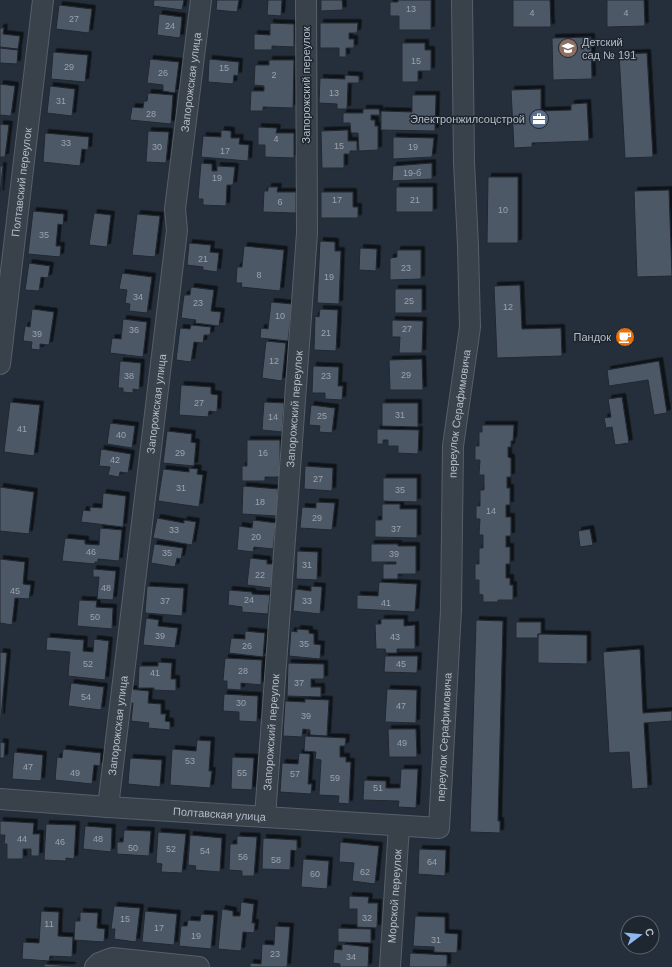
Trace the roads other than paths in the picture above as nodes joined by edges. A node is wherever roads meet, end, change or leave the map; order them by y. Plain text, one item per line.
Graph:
1 (43, 0) edge
2 (201, 0) edge
3 (306, 0) edge
4 (462, 0) edge
5 (0, 364) edge
6 (0, 799) edge
7 (108, 808) junction
8 (266, 817) junction
9 (399, 826) junction
10 (439, 828) joint
11 (94, 967) edge
12 (199, 967) edge
13 (390, 967) edge

1 - 5 street, Полтавский переулок
2 - 7 street, Запорожская улица
3 - 8 street, Запорожский переулок
4 - 10 street, переулок Серафимовича
6 - 7 street, Полтавская улица
7 - 8 street, Полтавская улица
8 - 9 street, Полтавская улица
9 - 10 street, Полтавская улица
9 - 13 street, Морской переулок
11 - 12 street

